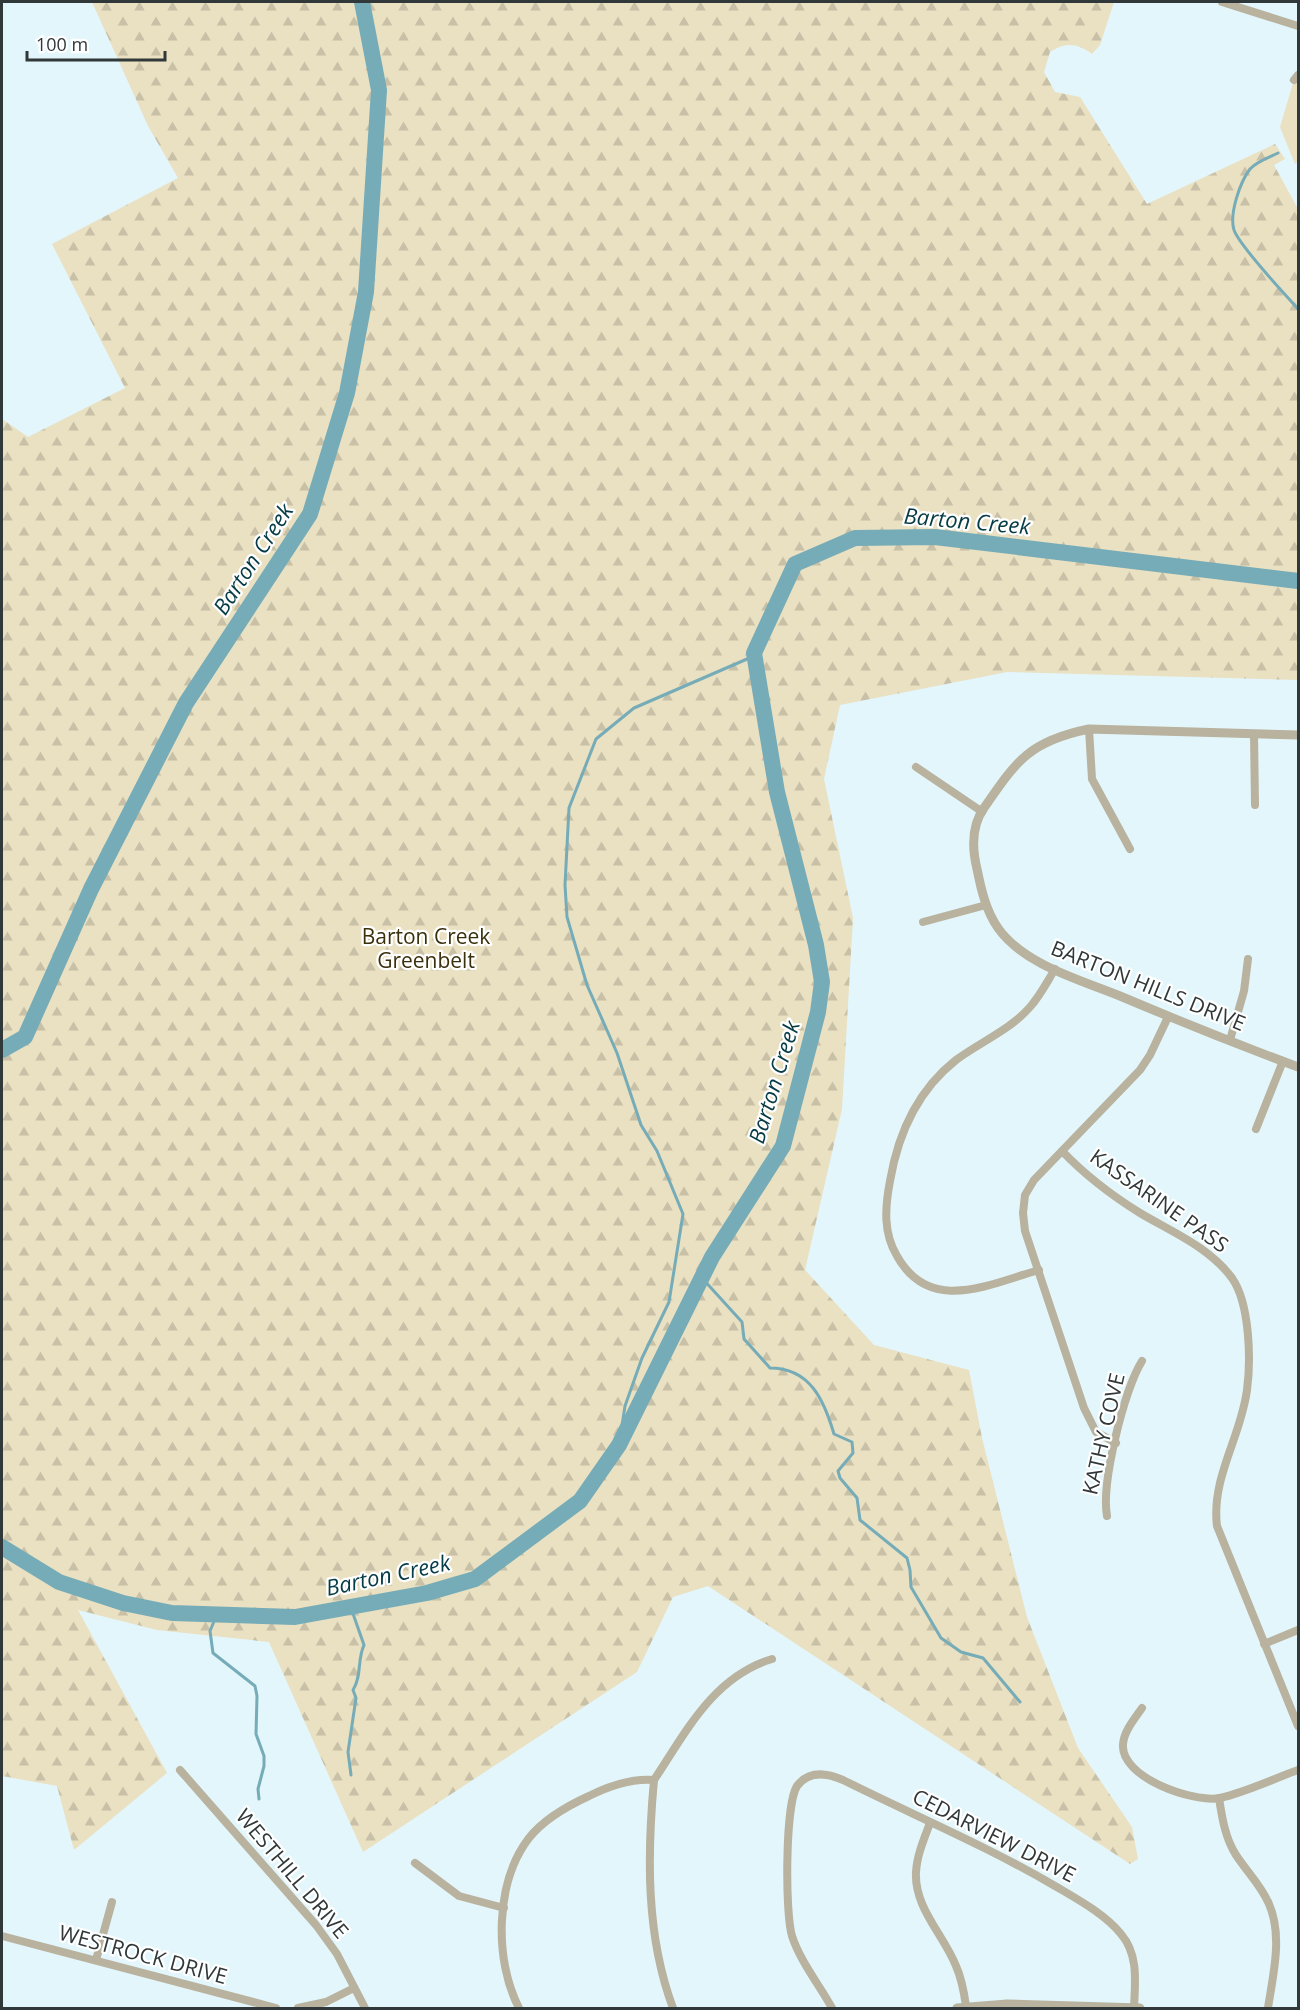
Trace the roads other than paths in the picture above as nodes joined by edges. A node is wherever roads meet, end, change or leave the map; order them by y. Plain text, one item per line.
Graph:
1 (1222, 2) edge
2 (1299, 26) edge
3 (1089, 729) junction
4 (1254, 734) junction
5 (1299, 735) edge
6 (916, 767) dead end
7 (1255, 805) dead end
8 (981, 811) junction
9 (1130, 849) dead end
10 (986, 905) junction
11 (923, 921) dead end
12 (1248, 959) dead end
13 (1055, 969) junction
14 (1168, 1017) junction
15 (1230, 1040) junction
16 (1283, 1061) junction
17 (1299, 1067) edge
18 (1256, 1129) dead end
19 (1062, 1150) junction
20 (1039, 1270) junction
21 (1142, 1361) dead end
22 (1116, 1443) junction
23 (1107, 1516) dead end
24 (1299, 1630) edge
25 (1264, 1644) junction
26 (772, 1659) dead end
27 (1142, 1708) dead end
28 (1299, 1726) edge
29 (180, 1770) dead end
30 (1299, 1770) edge
31 (654, 1780) junction
32 (1219, 1798) junction
33 (930, 1823) junction
34 (415, 1863) dead end
35 (112, 1902) dead end
36 (504, 1908) junction
37 (2, 1936) edge
38 (96, 1960) junction
39 (354, 1988) junction
40 (962, 2007) edge
41 (276, 2008) edge
42 (298, 2008) edge
43 (365, 2008) edge
44 (519, 2008) edge
45 (673, 2008) edge
46 (832, 2008) edge
47 (1134, 2008) edge
48 (1140, 2008) edge
49 (1268, 2008) edge

1 - 2 street
3 - 4 street, BARTON HILLS DRIVE
3 - 8 street, BARTON HILLS DRIVE
3 - 9 street
4 - 5 street, BARTON HILLS DRIVE
4 - 7 street
6 - 8 street
8 - 10 street, BARTON HILLS DRIVE
10 - 11 street
10 - 13 street, BARTON HILLS DRIVE
12 - 15 street
13 - 14 street, BARTON HILLS DRIVE
13 - 20 street
14 - 15 street, BARTON HILLS DRIVE
14 - 19 street
15 - 16 street, BARTON HILLS DRIVE
16 - 17 street, BARTON HILLS DRIVE
16 - 18 street
19 - 20 street
19 - 25 street, KASSARINE PASS
20 - 22 street
21 - 22 street, KATHY COVE
22 - 23 street, KATHY COVE
24 - 25 street
25 - 28 street, KASSARINE PASS
26 - 31 street
27 - 32 street
29 - 39 street, WESTHILL DRIVE
30 - 32 street
31 - 36 street
31 - 45 street
32 - 49 street
33 - 40 street
33 - 46 street, CEDARVIEW DRIVE
33 - 47 street, CEDARVIEW DRIVE
34 - 36 street
35 - 38 street
36 - 44 street
37 - 38 street, WESTROCK DRIVE
38 - 41 street, WESTROCK DRIVE
39 - 42 street
39 - 43 street, WESTHILL DRIVE
40 - 47 street
47 - 48 street

